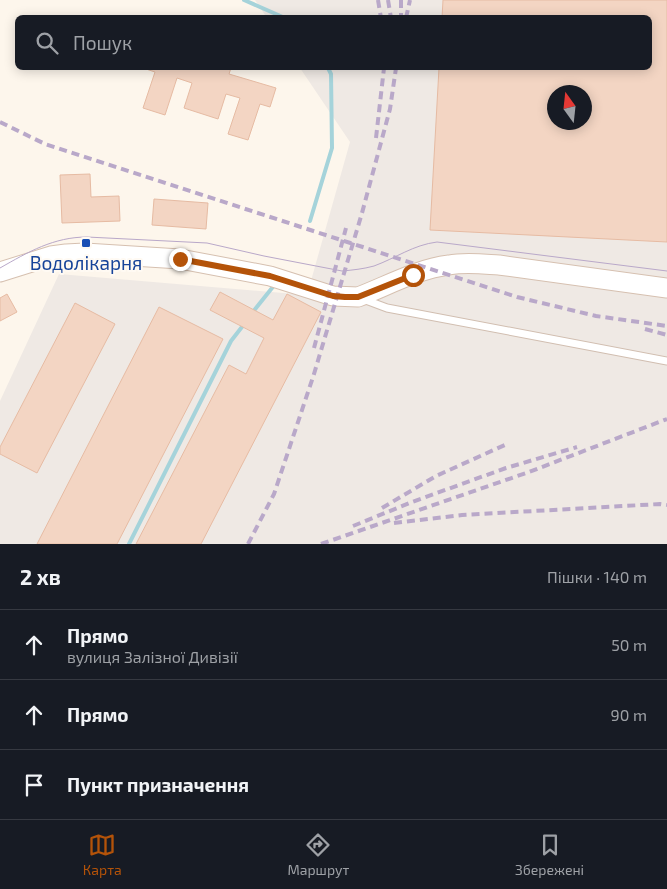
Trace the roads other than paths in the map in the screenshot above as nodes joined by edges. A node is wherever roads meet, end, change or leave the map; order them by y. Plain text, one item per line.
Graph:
1 (3, 273) edge
2 (667, 288) edge
3 (358, 297) junction
4 (667, 362) edge

1 - 3 street
2 - 3 street
3 - 4 lane

